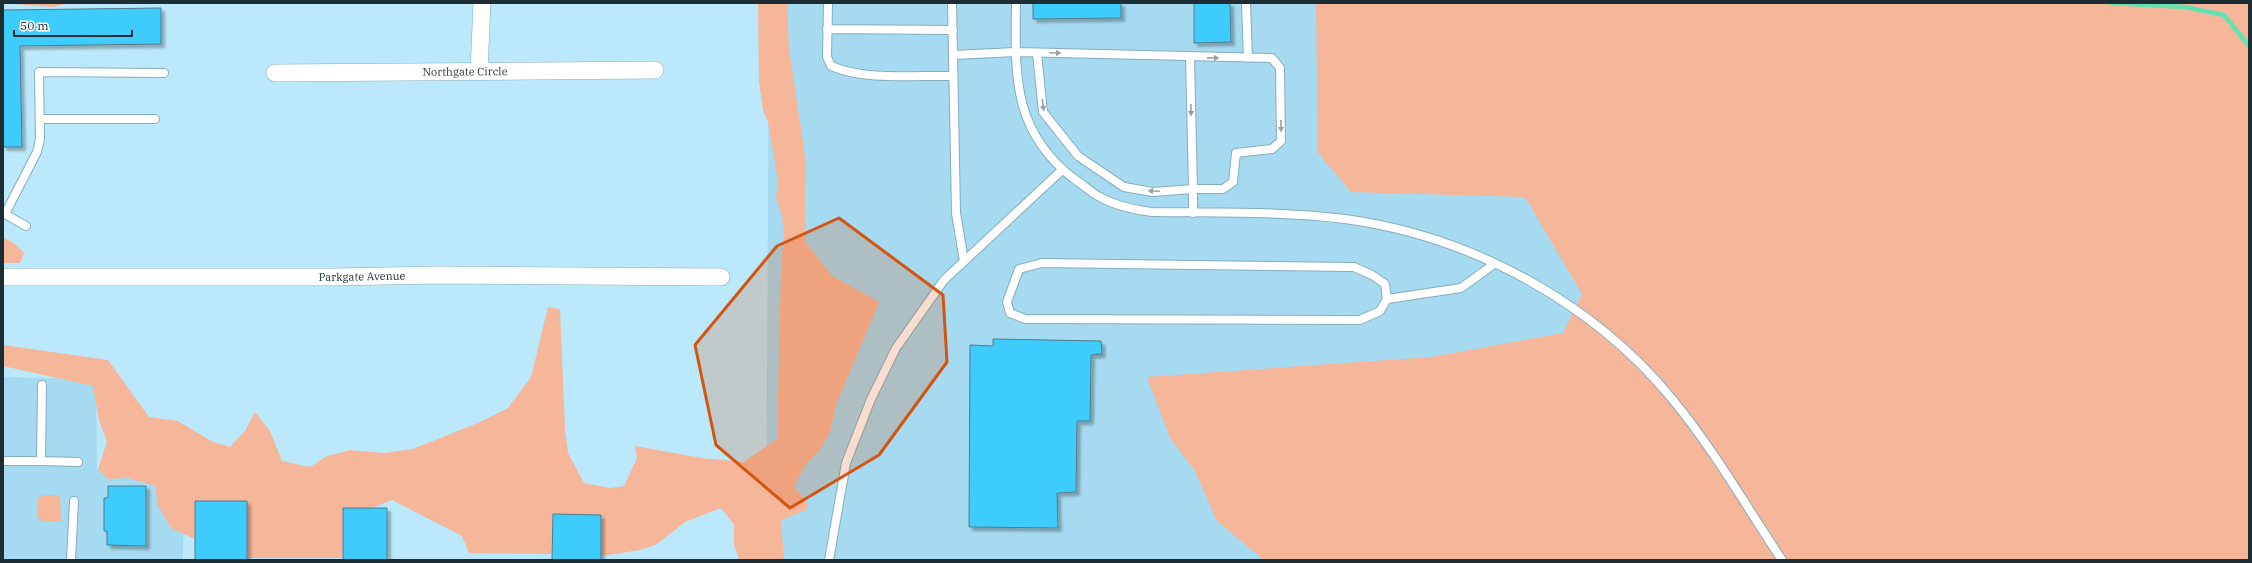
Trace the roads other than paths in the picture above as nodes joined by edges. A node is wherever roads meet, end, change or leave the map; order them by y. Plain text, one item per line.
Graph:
1 (482, 3) edge
2 (828, 3) edge
3 (952, 3) edge
4 (1016, 3) edge
5 (1246, 3) edge
6 (828, 29) junction
7 (953, 30) junction
8 (1016, 52) junction
9 (1037, 53) junction
10 (953, 55) junction
11 (1190, 57) junction
12 (1248, 58) junction
13 (655, 70) dead end
14 (480, 71) junction
15 (164, 73) dead end
16 (275, 73) dead end
17 (953, 76) junction
18 (40, 119) junction
19 (155, 119) dead end
20 (1062, 170) junction
21 (1193, 189) junction
22 (4, 213) edge
23 (1193, 213) junction
24 (26, 226) dead end
25 (964, 261) junction
26 (1494, 264) junction
27 (3, 277) edge
28 (721, 277) dead end
29 (1387, 298) junction
30 (42, 385) dead end
31 (3, 461) edge
32 (41, 461) junction
33 (78, 462) dead end
34 (74, 501) dead end
35 (71, 560) edge
36 (829, 560) edge
37 (1782, 560) edge

1 - 14 street
2 - 6 lane
3 - 7 lane
4 - 8 lane
5 - 12 lane
6 - 7 lane
6 - 17 lane
7 - 10 lane
8 - 9 lane
8 - 10 lane
8 - 20 lane
9 -> 11 lane
9 - 21 lane
10 - 17 lane
11 -> 12 lane
11 -> 21 lane
12 -> 21 lane
13 - 14 street, Northgate Circle
14 - 16 street, Northgate Circle
15 - 18 lane
17 - 25 lane
18 - 19 lane
18 - 22 lane
20 - 23 lane
20 - 25 lane
21 - 23 lane
22 - 24 lane
23 - 26 lane
25 - 36 lane
26 - 29 lane
26 - 37 lane
27 - 28 street, Parkgate Avenue
29 - 29 lane
30 - 32 lane
31 - 32 lane
32 - 33 lane
34 - 35 lane

